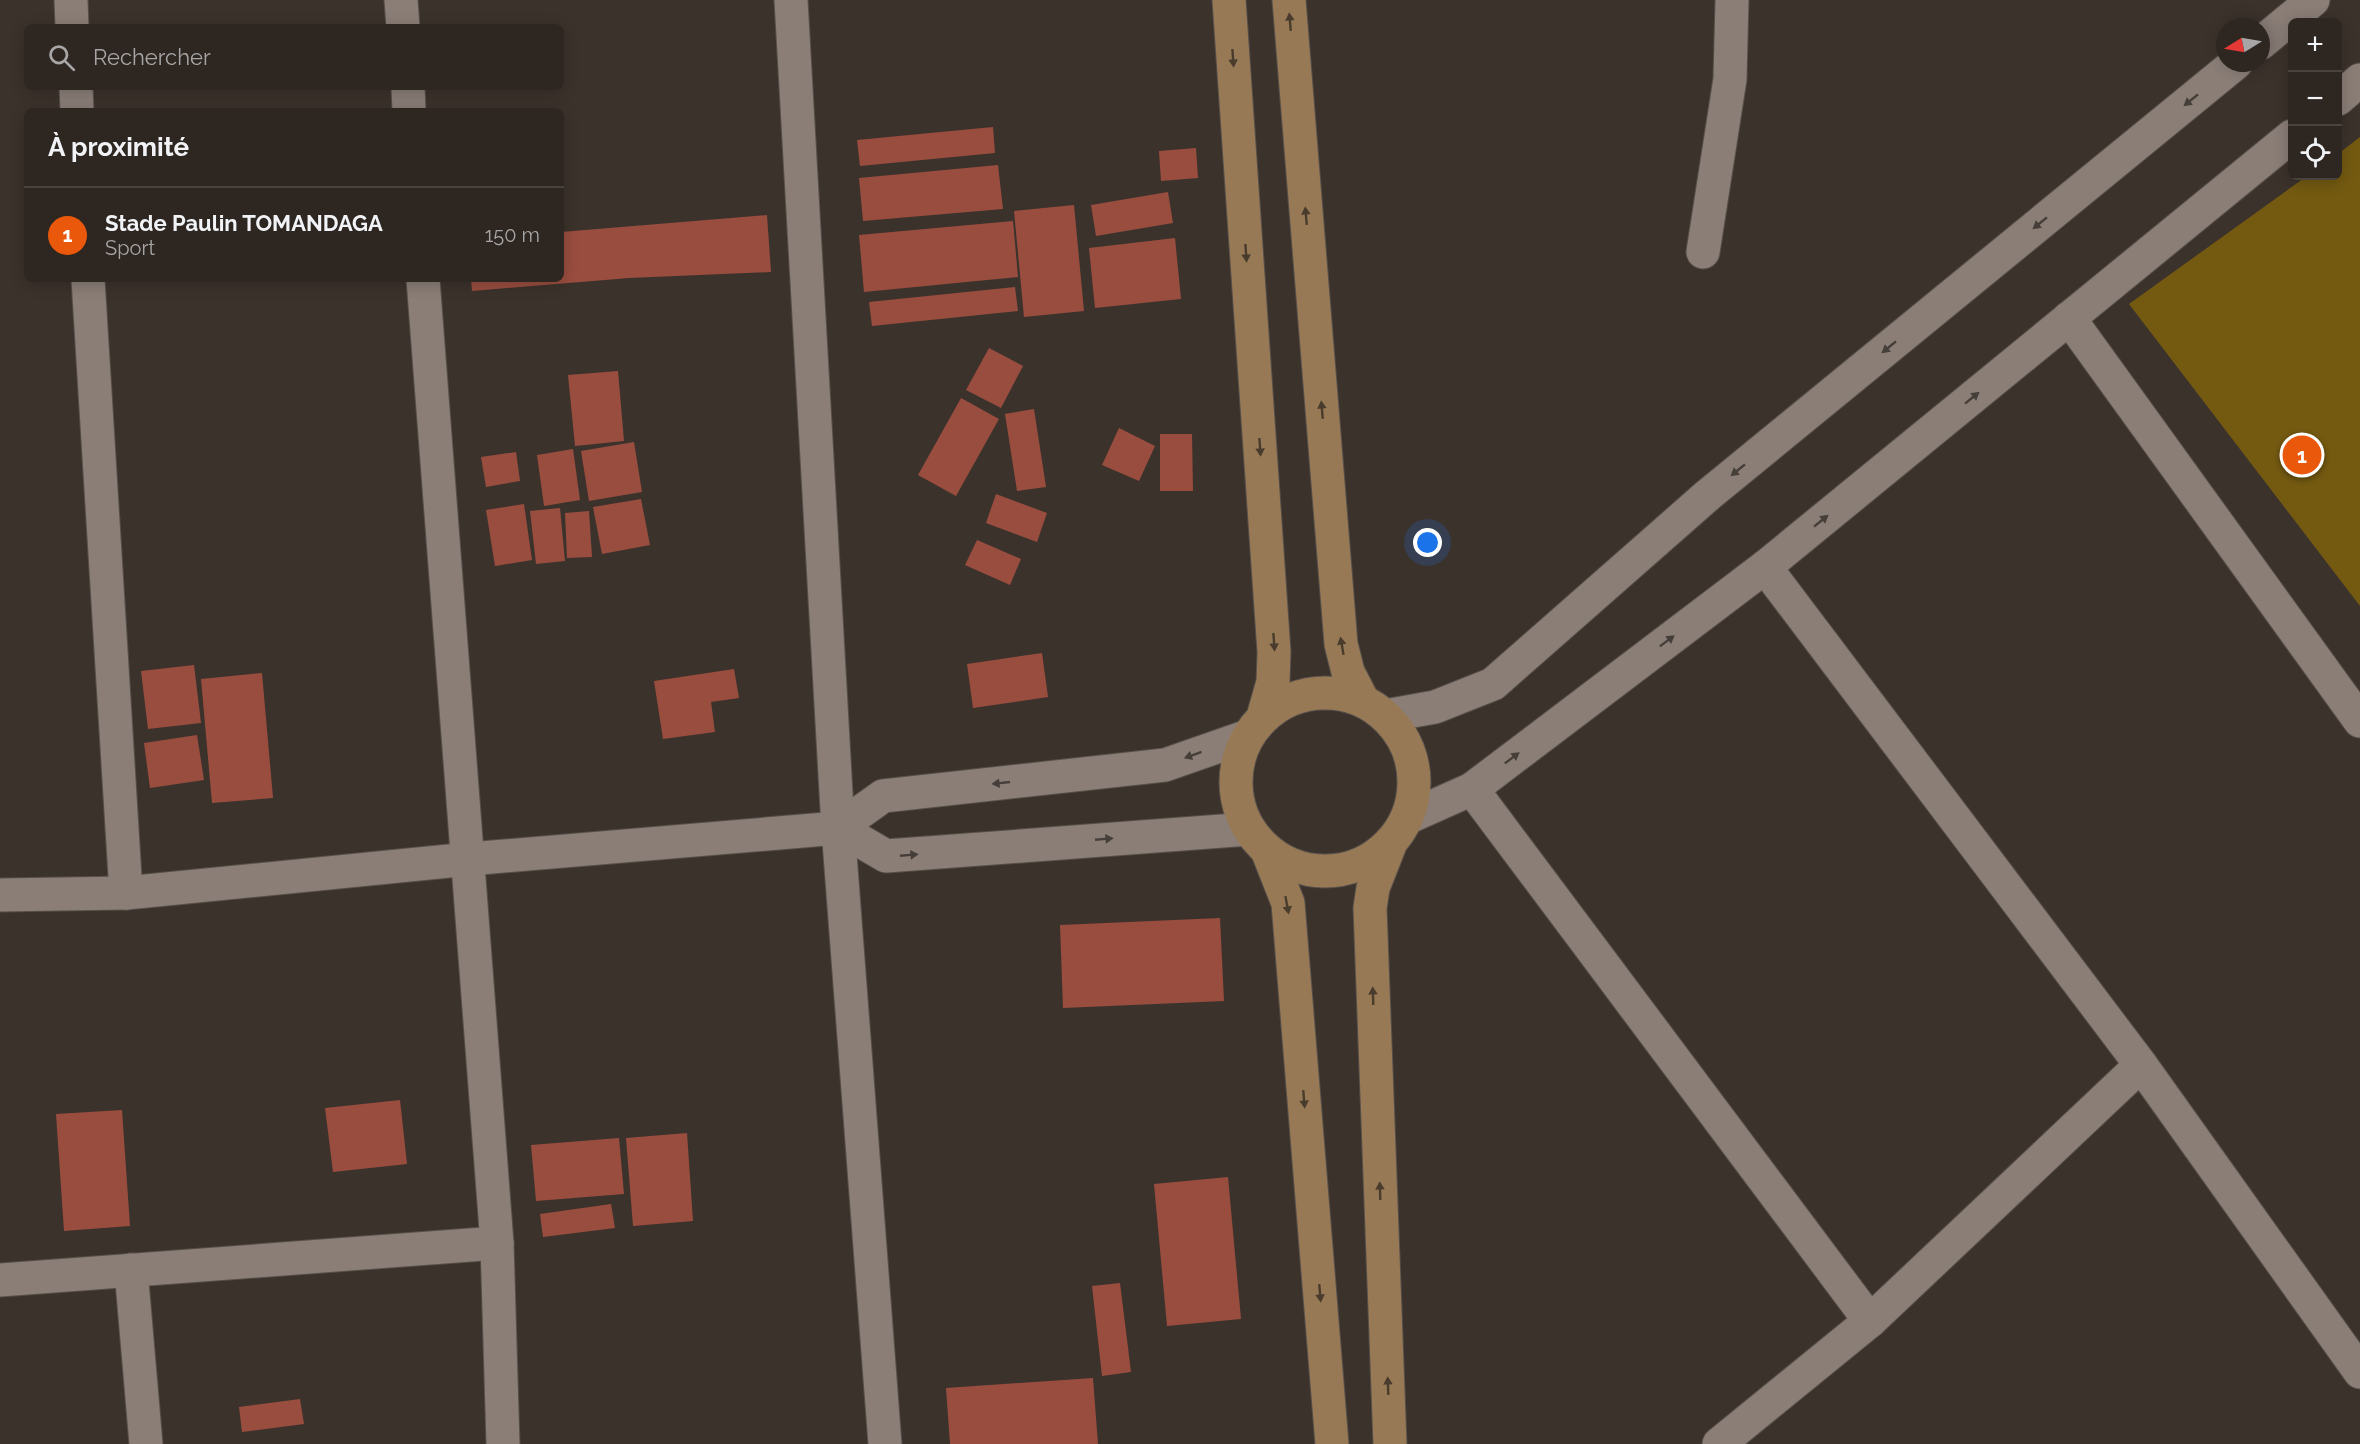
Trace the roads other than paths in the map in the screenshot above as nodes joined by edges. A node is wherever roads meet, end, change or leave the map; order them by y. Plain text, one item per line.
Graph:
1 (71, 0) edge
2 (401, 0) edge
3 (791, 0) edge
4 (1229, 0) edge
5 (1289, 0) edge
6 (1732, 0) edge
7 (2313, 0) edge
8 (72, 24) edge
9 (403, 24) edge
10 (2270, 36) edge
11 (2225, 72) edge
12 (2360, 81) edge
13 (76, 90) edge
14 (408, 90) edge
15 (2342, 95) edge
16 (77, 108) edge
17 (410, 108) edge
18 (2288, 139) edge
19 (1702, 252) dead end
20 (88, 282) edge
21 (423, 282) edge
22 (2069, 318) junction
23 (1765, 567) junction
24 (1374, 708) junction
25 (2360, 721) edge
26 (1256, 726) junction
27 (1472, 789) junction
28 (838, 828) junction
29 (1399, 830) junction
30 (1258, 839) junction
31 (469, 859) junction
32 (126, 893) junction
33 (0, 895) edge
34 (2141, 1065) junction
35 (496, 1243) junction
36 (130, 1270) junction
37 (0, 1280) edge
38 (1870, 1321) junction
39 (2360, 1372) edge
40 (146, 1444) edge
41 (503, 1444) edge
42 (885, 1444) edge
43 (1332, 1444) edge
44 (1390, 1444) edge
45 (1719, 1444) edge

1 - 8 street
2 - 9 street
3 - 28 street
4 -> 26 street
24 -> 5 street
6 - 19 street
7 - 10 street
11 -> 24 street
12 - 15 street
13 - 16 street
14 - 17 street
18 - 22 street
20 - 32 street
21 - 31 street
23 -> 22 street
22 - 25 street
27 -> 23 street
23 - 34 street
24 - 26 street
24 - 29 street
26 -> 28 street
26 - 30 street
27 - 29 street
27 - 38 street
28 -> 30 street
28 - 31 street
28 - 42 street
29 - 30 street
44 -> 29 street
30 -> 43 street
31 - 32 street
31 - 35 street
32 - 33 street
34 - 38 street
34 - 39 street
35 - 36 street
35 - 41 street
36 - 37 street
36 - 40 street
38 - 45 street

